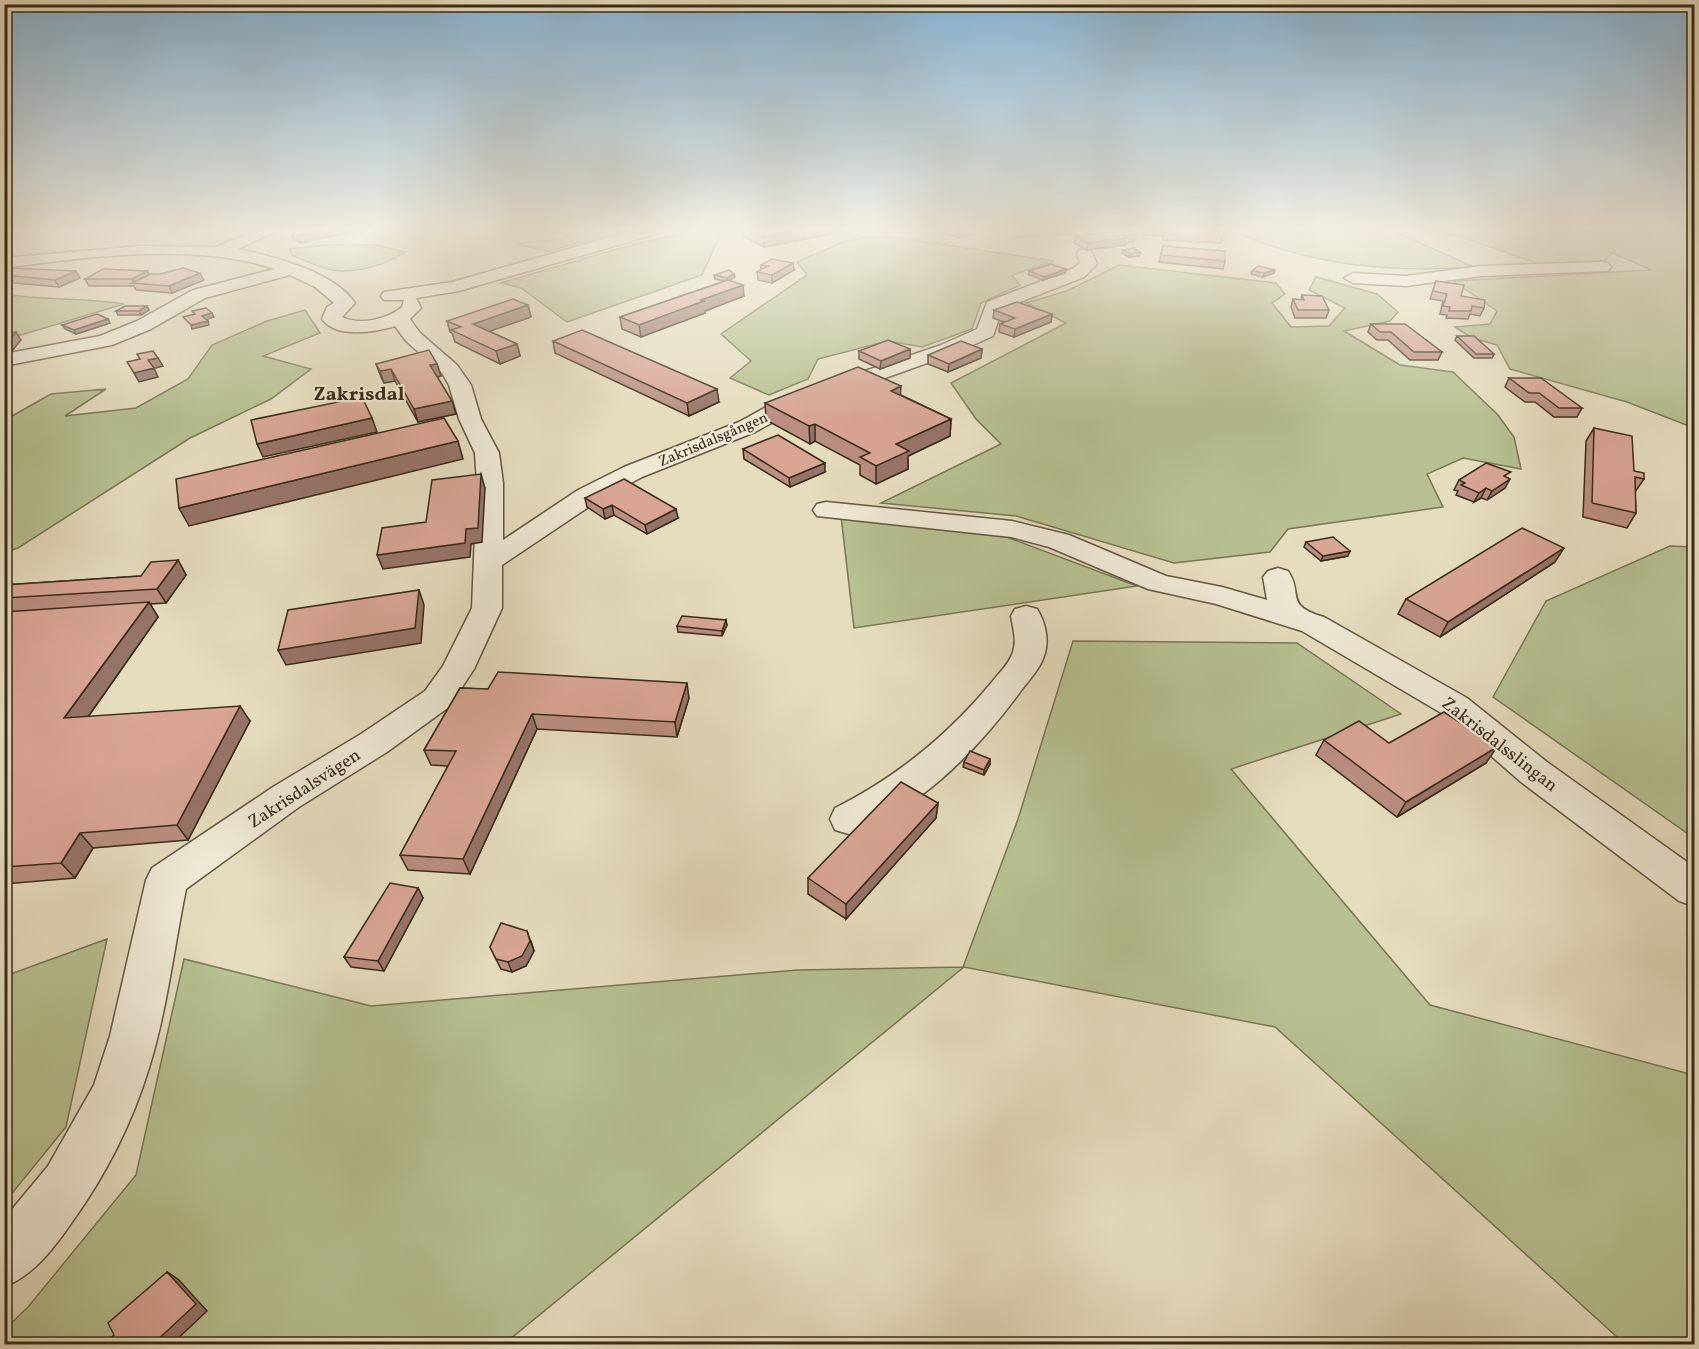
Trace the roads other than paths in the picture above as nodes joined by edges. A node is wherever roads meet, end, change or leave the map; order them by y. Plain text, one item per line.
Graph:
1 (207, 292) edge
2 (343, 292) edge
3 (418, 292) edge
4 (446, 292) edge
5 (1030, 292) edge
6 (1416, 292) edge
7 (390, 296) junction
8 (360, 299) junction
9 (1414, 300) dead end
10 (408, 321) junction
11 (4, 360) edge
12 (826, 510) dead end
13 (488, 562) junction
14 (1278, 577) dead end
15 (1026, 616) dead end
16 (1295, 618) junction
17 (849, 819) dead end
18 (1695, 889) edge
19 (4, 1259) edge

1 - 11 street
2 - 8 street
3 - 7 street
4 - 10 street
5 - 13 street, Zakrisdalsgången
6 - 9 street
7 - 8 street
7 - 10 street
8 - 10 street
10 - 13 street, Zakrisdalsvägen
12 - 16 street, Zakrisdalsslingan
13 - 19 street, Zakrisdalsvägen
14 - 16 street
15 - 17 street
16 - 18 street, Zakrisdalsslingan

